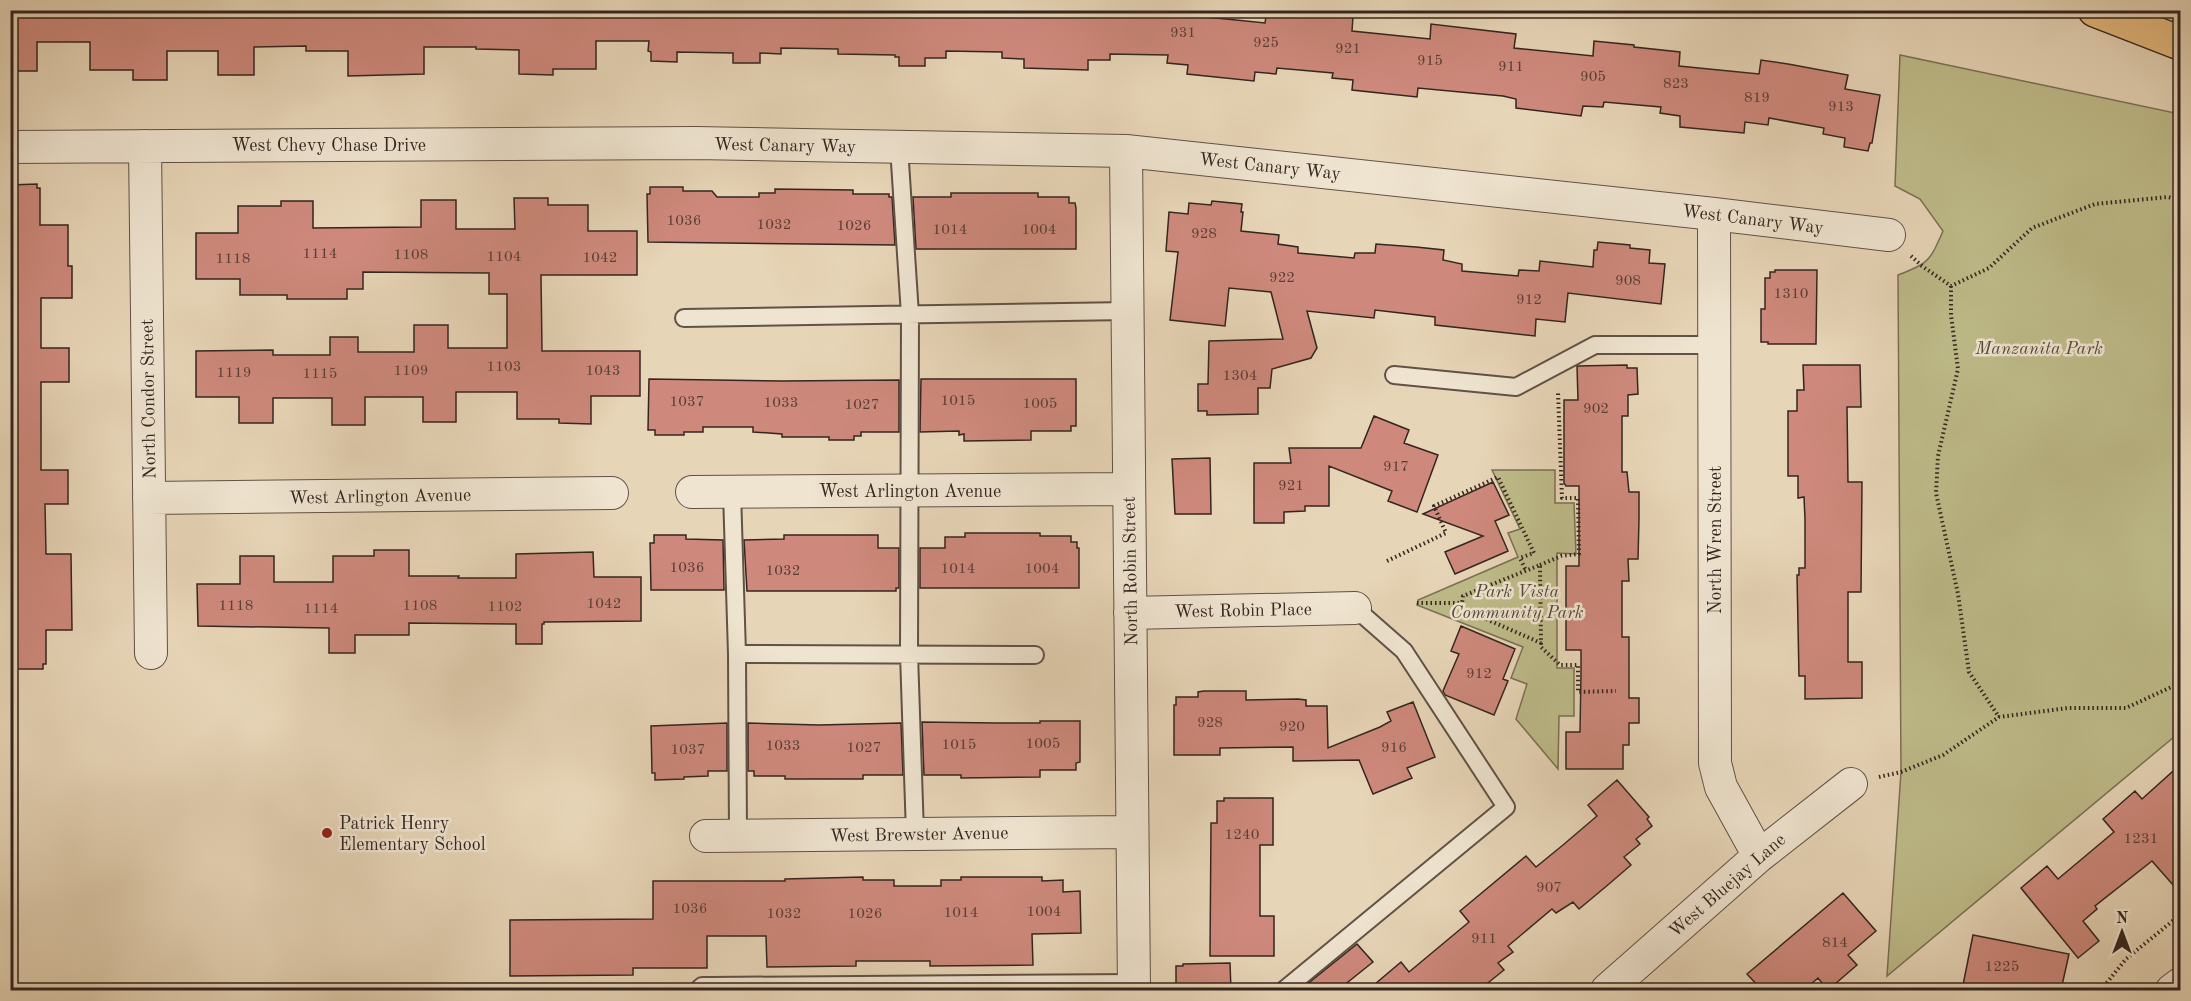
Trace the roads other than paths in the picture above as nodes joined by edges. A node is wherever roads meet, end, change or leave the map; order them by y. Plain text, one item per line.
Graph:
1 (2095, 10) edge
2 (2181, 43) edge
3 (648, 143) joint
4 (145, 146) junction
5 (10, 147) edge
6 (899, 147) junction
7 (1126, 151) junction
8 (1714, 214) junction
9 (1889, 235) road end
10 (1128, 311) junction
11 (910, 315) junction
12 (684, 318) dead end
13 (1715, 345) junction
14 (1394, 375) dead end
15 (1129, 489) junction
16 (908, 491) junction
17 (692, 492) dead end
18 (732, 492) junction
19 (612, 494) dead end
20 (149, 498) junction
21 (1355, 608) joint
22 (1130, 613) junction
23 (151, 652) dead end
24 (737, 654) junction
25 (909, 654) junction
26 (1035, 655) dead end
27 (1851, 784) road end
28 (1132, 832) junction
29 (915, 834) junction
30 (706, 836) dead end
31 (738, 836) junction
32 (1759, 856) junction
33 (2181, 984) edge
34 (1134, 987) edge
35 (698, 990) edge
36 (1284, 990) edge
37 (1607, 990) edge
38 (2172, 990) edge

1 - 2 highway
3 - 4 street, West Chevy Chase Drive
3 - 6 street, West Canary Way
4 - 5 street, West Chevy Chase Drive
4 - 20 street, North Condor Street
6 - 7 street, West Canary Way
6 - 11 lane
7 - 8 street, West Canary Way
7 - 10 street, North Robin Street
8 - 9 street, West Canary Way
8 - 13 street, North Wren Street
10 - 11 lane
10 - 15 street, North Robin Street
11 - 12 lane
11 - 16 lane
13 - 14 lane
13 - 32 street, North Wren Street
15 - 16 street, West Arlington Avenue
15 - 22 street, North Robin Street
16 - 18 street, West Arlington Avenue
16 - 25 lane
17 - 18 street, West Arlington Avenue
18 - 24 lane
19 - 20 street, West Arlington Avenue
20 - 23 street, North Condor Street
21 - 22 street, West Robin Place
21 - 36 lane
22 - 28 street, North Robin Street
24 - 25 lane
24 - 31 lane
25 - 26 lane
25 - 29 lane
27 - 32 street, West Bluejay Lane
28 - 29 street, West Brewster Avenue
28 - 34 street, North Robin Street
29 - 31 street, West Brewster Avenue
30 - 31 street, West Brewster Avenue
32 - 37 street, West Bluejay Lane
33 - 38 street
34 - 35 lane

